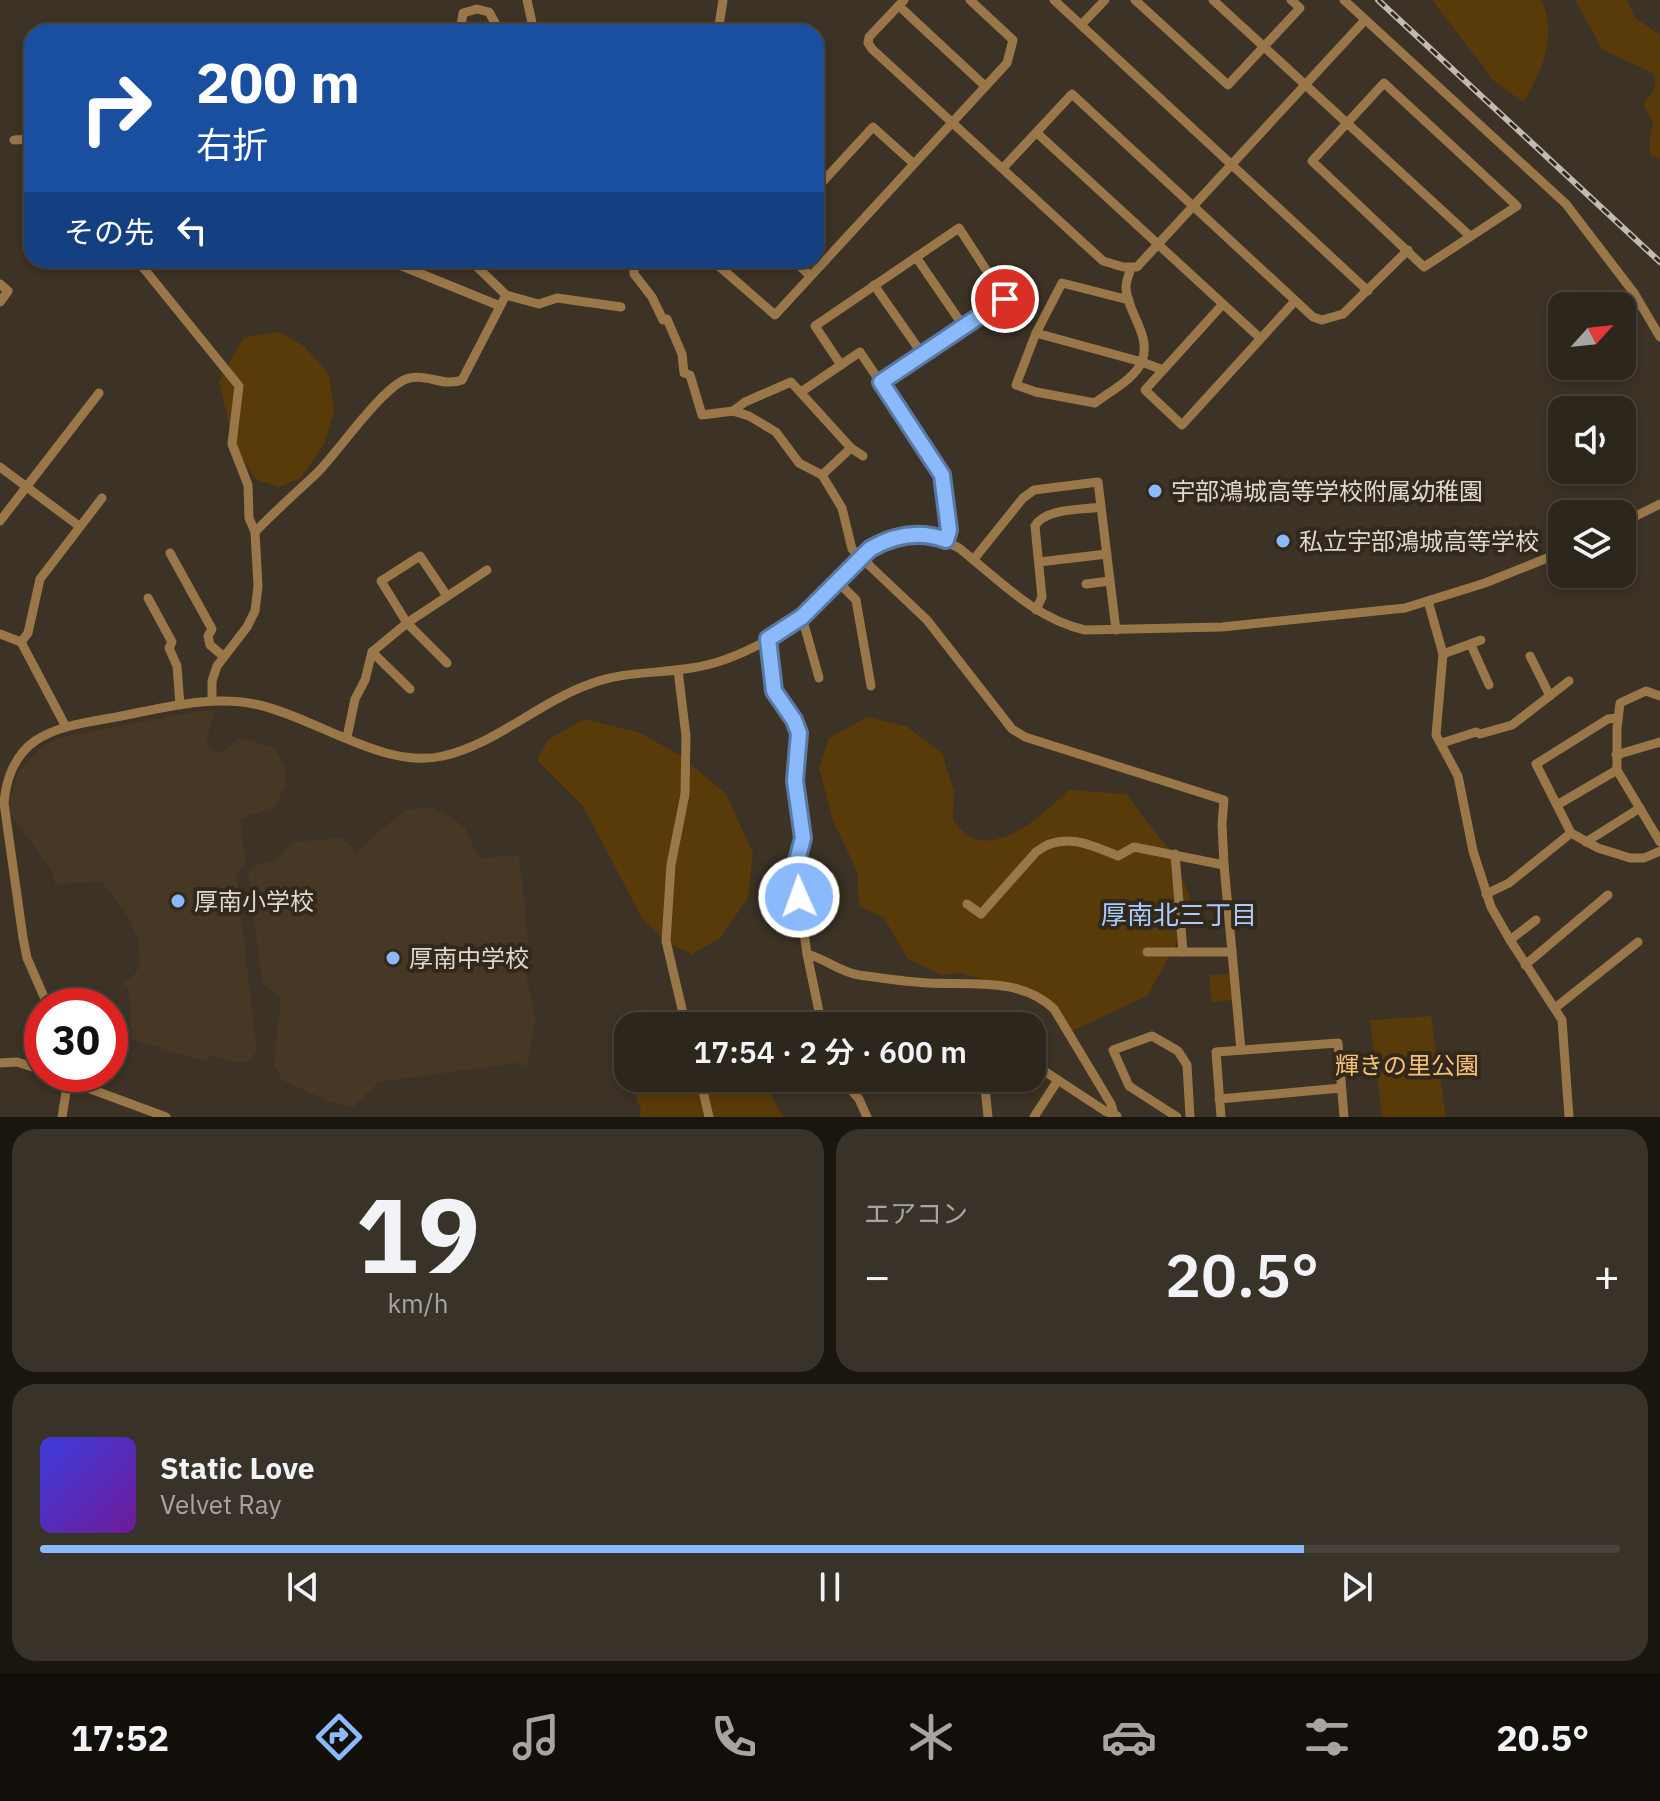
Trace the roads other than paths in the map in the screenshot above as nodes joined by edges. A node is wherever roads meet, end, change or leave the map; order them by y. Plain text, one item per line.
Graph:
1 (527, 0) edge
2 (723, 0) edge
3 (970, 0) edge
4 (1054, 0) edge
5 (1105, 0) edge
6 (1135, 0) edge
7 (1213, 0) edge
8 (1291, 0) edge
9 (1344, 0) edge
10 (901, 3) edge
11 (1365, 20) junction
12 (461, 24) edge
13 (496, 24) edge
14 (532, 24) edge
15 (719, 24) edge
16 (1081, 25) junction
17 (1264, 48) junction
18 (1305, 85) junction
19 (985, 86) junction
20 (953, 122) junction
21 (1348, 122) junction
22 (1037, 133) junction
23 (24, 139) edge
24 (14, 140) dead end
25 (913, 163) junction
26 (1231, 165) junction
27 (1003, 168) junction
28 (824, 180) edge
29 (1194, 205) junction
30 (1470, 236) junction
31 (1158, 244) junction
32 (1408, 250) junction
33 (916, 257) junction
34 (824, 261) edge
35 (143, 268) edge
36 (407, 268) edge
37 (478, 268) edge
38 (634, 268) edge
39 (721, 268) edge
40 (802, 268) edge
41 (817, 268) edge
42 (1131, 268) junction
43 (810, 276) junction
44 (0, 284) edge
45 (874, 285) junction
46 (1368, 291) junction
47 (506, 295) junction
48 (1129, 300) junction
49 (1295, 301) junction
50 (0, 302) edge
51 (1223, 304) junction
52 (500, 306) junction
53 (621, 307) dead end
54 (964, 327) junction
55 (1036, 333) junction
56 (1660, 337) edge
57 (1260, 338) junction
58 (923, 355) junction
59 (1142, 362) junction
60 (841, 365) junction
61 (1163, 370) junction
62 (881, 382) junction
63 (801, 392) junction
64 (99, 393) dead end
65 (733, 411) junction
66 (851, 448) junction
67 (863, 456) dead end
68 (0, 467) edge
69 (822, 475) junction
70 (27, 486) junction
71 (102, 498) dead end
72 (1660, 504) edge
73 (1101, 507) junction
74 (1636, 516) edge
75 (0, 521) edge
76 (79, 526) junction
77 (255, 532) junction
78 (946, 540) junction
79 (170, 553) dead end
80 (1107, 554) junction
81 (862, 558) junction
82 (1548, 558) edge
83 (974, 559) junction
84 (1039, 562) junction
85 (487, 570) dead end
86 (1110, 581) junction
87 (838, 582) junction
88 (1086, 584) dead end
89 (447, 596) junction
90 (148, 598) dead end
91 (1428, 601) junction
92 (1036, 610) junction
93 (802, 617) junction
94 (407, 623) junction
95 (1116, 630) junction
96 (0, 634) edge
97 (768, 639) junction
98 (21, 642) junction
99 (372, 652) junction
100 (1443, 654) junction
101 (223, 656) junction
102 (1530, 656) dead end
103 (447, 663) dead end
104 (678, 670) junction
105 (819, 678) dead end
106 (1569, 681) dead end
107 (1489, 685) dead end
108 (871, 686) dead end
109 (410, 689) dead end
110 (1550, 696) junction
111 (1660, 696) edge
112 (212, 701) junction
113 (180, 705) junction
114 (1618, 718) junction
115 (66, 727) junction
116 (347, 737) junction
117 (1660, 742) edge
118 (1442, 743) junction
119 (1616, 755) junction
120 (1617, 770) junction
121 (1557, 805) junction
122 (1640, 808) junction
123 (1571, 833) junction
124 (1586, 842) junction
125 (1660, 842) edge
126 (1660, 851) edge
127 (1175, 854) junction
128 (1224, 865) junction
129 (1486, 894) junction
130 (1608, 895) dead end
131 (967, 904) dead end
132 (1536, 920) dead end
133 (1510, 940) junction
134 (1638, 942) dead end
135 (1147, 952) dead end
136 (1183, 952) junction
137 (1232, 952) junction
138 (807, 954) junction
139 (1525, 965) junction
140 (40, 988) edge
141 (1555, 1008) junction
142 (683, 1012) edge
143 (819, 1012) edge
144 (1241, 1050) junction
145 (0, 1063) edge
146 (24, 1064) edge
147 (1046, 1072) edge
148 (1058, 1080) junction
149 (1341, 1088) junction
150 (67, 1092) edge
151 (104, 1092) edge
152 (703, 1092) edge
153 (853, 1092) edge
154 (985, 1092) edge
155 (1219, 1099) junction
156 (1110, 1115) edge
157 (62, 1117) edge
158 (166, 1117) edge
159 (709, 1117) edge
160 (867, 1117) edge
161 (988, 1117) edge
162 (1034, 1117) edge
163 (1177, 1117) edge
164 (1190, 1117) edge
165 (1221, 1117) edge
166 (1344, 1117) edge
167 (1569, 1117) edge

1 - 14 street
2 - 15 street
3 - 19 street
4 - 16 street
5 - 16 street
6 - 17 street
7 - 17 street
8 - 17 street
9 - 11 street
10 - 19 street
10 - 20 street
11 - 18 street
11 - 56 street
12 - 13 street
16 - 26 street
17 - 18 street
18 - 21 street
18 - 26 street
19 - 20 street
20 - 25 street
20 - 27 street
21 - 30 street
21 - 30 street
21 - 32 street
22 - 27 street
22 - 29 street
22 - 31 street
23 - 24 street
25 - 28 street
25 - 34 street
26 - 29 street
26 - 46 street
27 - 42 street
29 - 31 street
29 - 49 street
30 - 32 street
31 - 42 street
31 - 51 street
32 - 46 street
33 - 45 street
33 - 54 street
33 - 54 street
35 - 77 street
36 - 52 street
37 - 47 street
38 - 65 street
39 - 43 street
40 - 43 street
41 - 43 street
42 - 48 street
44 - 50 street
45 - 58 street
45 - 60 street
46 - 49 street
47 - 52 street
47 - 53 street
48 - 55 street
48 - 59 street
49 - 57 street
51 - 57 street
51 - 61 street
52 - 77 street
54 - 58 street
55 - 59 street
55 - 59 street
57 - 61 street
58 - 62 street
59 - 61 street
60 - 62 street
60 - 63 street
62 - 78 street
63 - 65 street
63 - 66 street
64 - 70 street
65 - 69 street
66 - 67 street
66 - 69 street
68 - 70 street
69 - 81 street
70 - 75 street
70 - 76 street
71 - 76 street
72 - 74 street
73 - 80 street
73 - 83 street
73 - 84 street
76 - 98 street
77 - 101 street
78 - 81 street
78 - 83 street
79 - 101 street
80 - 84 street
80 - 86 street
81 - 87 street
81 - 128 street
82 - 91 street
83 - 92 street
84 - 92 street
85 - 89 street
86 - 88 street
86 - 95 street
87 - 93 street
87 - 108 street
89 - 94 street
89 - 94 street
90 - 113 street
91 - 95 street
91 - 100 street
92 - 95 street
93 - 97 street
93 - 105 street
94 - 99 street
94 - 103 street
96 - 98 street
97 - 104 street
97 - 138 street
98 - 115 street
99 - 109 street
99 - 116 street
100 - 107 street
100 - 118 street
101 - 112 street
102 - 110 street
104 - 116 street
104 - 142 street
106 - 110 street
110 - 118 street
111 - 114 street
112 - 113 street
112 - 116 street
113 - 115 street
114 - 119 street
114 - 121 street
115 - 140 street
117 - 119 street
118 - 129 street
119 - 120 street
120 - 121 street
120 - 122 street
121 - 123 street
122 - 124 street
122 - 125 street
123 - 124 street
123 - 129 street
124 - 126 street
127 - 128 street
127 - 131 street
127 - 136 street
128 - 137 street
129 - 133 street
130 - 139 street
132 - 133 street
133 - 139 street
134 - 141 street
135 - 136 street
136 - 137 street
137 - 144 street
138 - 143 street
138 - 156 street
139 - 141 street
141 - 167 street
144 - 149 street
144 - 155 street
145 - 146 street
147 - 148 street
148 - 156 street
148 - 162 street
149 - 155 street
149 - 166 street
150 - 157 street
151 - 158 street
152 - 159 street
153 - 160 street
154 - 161 street
155 - 165 street
163 - 164 street

